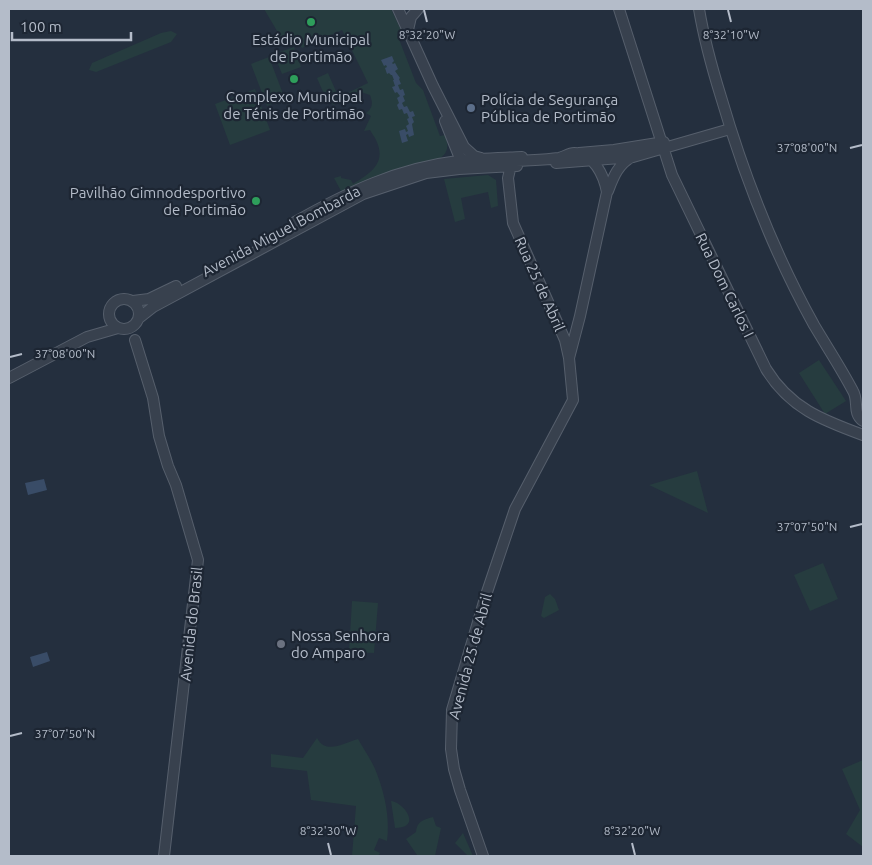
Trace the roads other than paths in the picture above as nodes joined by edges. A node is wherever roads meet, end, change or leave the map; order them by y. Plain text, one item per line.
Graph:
1 (398, 9) edge
2 (418, 9) edge
3 (618, 9) edge
4 (698, 9) edge
5 (408, 30) junction
6 (433, 86) junction
7 (644, 88) junction
8 (440, 106) junction
9 (730, 127) junction
10 (460, 138) junction
11 (648, 145) junction
12 (663, 145) junction
13 (574, 153) junction
14 (633, 157) junction
15 (489, 159) junction
16 (462, 160) junction
17 (591, 160) junction
18 (511, 166) junction
19 (499, 167) junction
20 (422, 168) junction
21 (508, 178) junction
22 (607, 192) junction
23 (344, 204) junction
24 (133, 301) junction
25 (109, 316) junction
26 (139, 318) junction
27 (118, 328) junction
28 (87, 337) junction
29 (135, 340) dead end
30 (569, 358) junction
31 (9, 378) edge
32 (860, 400) edge
33 (863, 421) edge
34 (839, 426) junction
35 (863, 435) edge
36 (541, 461) joint
37 (164, 856) edge
38 (483, 856) edge

1 - 5 street
2 - 5 street
3 - 7 street, Rua Dom Carlos I
4 - 9 street
5 - 6 street
6 - 8 street
6 - 10 street
7 - 11 street, Rua Dom Carlos I
7 - 12 street, Rua Dom Carlos I
8 - 16 street
8 - 20 street
9 - 12 street, Avenida Miguel Bombarda
9 - 32 street
10 - 15 street
10 - 16 street
11 - 12 street, Avenida Miguel Bombarda
11 - 13 street, Avenida Miguel Bombarda
12 - 14 street, Avenida Miguel Bombarda
12 - 34 street, Rua Dom Carlos I
13 - 15 street, Avenida Miguel Bombarda
13 - 17 street
13 - 18 street
14 - 17 street, Avenida Miguel Bombarda
14 - 22 street
15 - 16 street, Avenida Miguel Bombarda
16 - 19 street, Avenida Miguel Bombarda
16 - 20 street, Avenida Miguel Bombarda
16 - 23 street, Avenida Miguel Bombarda
17 - 18 street, Avenida Miguel Bombarda
17 - 22 street
18 - 19 street, Avenida Miguel Bombarda
18 - 21 street, Rua 25 de Abril
19 - 21 street
19 - 23 street, Avenida Miguel Bombarda
20 - 24 street, Avenida Miguel Bombarda
21 - 30 street, Rua 25 de Abril
22 - 30 street
23 - 26 street, Avenida Miguel Bombarda
24 - 25 street
24 - 26 street
25 - 27 street
25 - 28 street
26 - 27 street
27 - 28 street
28 - 31 street
29 - 37 street, Avenida do Brasil
30 - 36 street, Rua 25 de Abril
32 - 33 street
33 - 34 street
34 - 35 street, Rua Dom Carlos I
36 - 38 street, Avenida 25 de Abril

